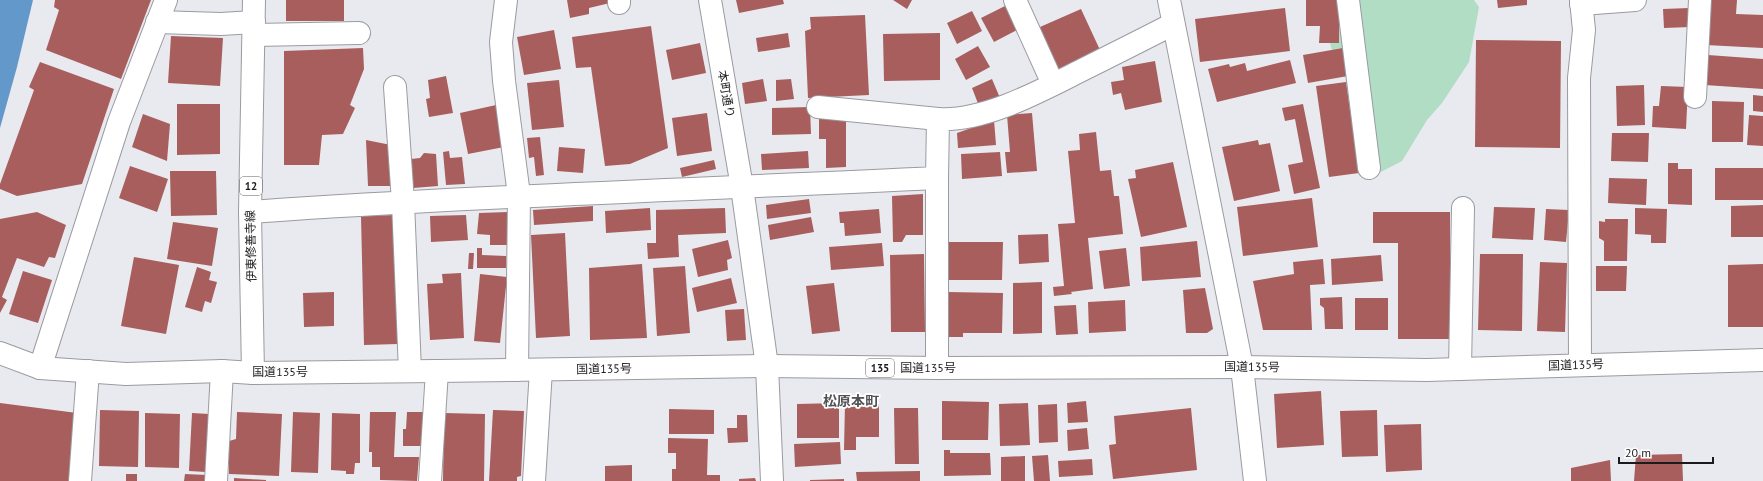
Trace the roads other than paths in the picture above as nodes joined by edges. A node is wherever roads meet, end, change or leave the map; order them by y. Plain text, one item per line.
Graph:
1 (166, 0) edge
2 (254, 0) edge
3 (506, 0) edge
4 (710, 0) edge
5 (1014, 0) edge
6 (1169, 0) edge
7 (1348, 0) edge
8 (1634, 0) edge
9 (1700, 0) edge
10 (1581, 2) edge
11 (157, 22) junction
12 (1173, 24) junction
13 (254, 29) junction
14 (359, 33) dead end
15 (1053, 84) junction
16 (395, 87) dead end
17 (1695, 97) dead end
18 (818, 107) dead end
19 (938, 119) junction
20 (1369, 168) dead end
21 (937, 178) junction
22 (742, 187) junction
23 (519, 195) junction
24 (403, 202) junction
25 (1463, 208) dead end
26 (250, 212) junction
27 (0, 353) edge
28 (1763, 360) edge
29 (1580, 365) junction
30 (768, 366) junction
31 (1242, 367) junction
32 (40, 368) junction
33 (937, 368) junction
34 (1460, 369) junction
35 (517, 370) junction
36 (541, 370) junction
37 (88, 371) junction
38 (222, 371) junction
39 (410, 371) junction
40 (437, 371) junction
41 (253, 372) junction
42 (80, 481) edge
43 (216, 481) edge
44 (430, 481) edge
45 (534, 481) edge
46 (772, 481) edge
47 (1255, 481) edge

1 - 11 main road
2 - 13 main road, 伊東修善寺線 / 12
3 - 23 main road
4 - 22 main road, 本町通り
5 - 15 main road
6 - 12 main road
7 - 20 main road
8 - 10 main road
9 - 17 main road
10 - 29 main road
11 - 13 main road
11 - 32 main road
12 - 15 main road
12 - 31 main road
13 - 14 main road
13 - 26 main road, 伊東修善寺線 / 12
15 - 19 main road
16 - 24 main road
18 - 19 main road
19 - 21 main road
21 - 22 main road
21 - 33 main road
22 - 23 main road
22 - 30 main road, 本町通り
23 - 24 main road
23 - 35 main road
24 - 26 main road
24 - 39 main road
25 - 34 main road
26 - 41 main road, 伊東修善寺線 / 12
27 - 32 main road, 国道135号 / 135
28 - 29 main road, 国道135号 / 135
29 - 34 main road, 国道135号 / 135
30 - 33 main road, 国道135号 / 135
30 - 36 main road, 国道135号 / 135
30 - 46 main road, 本町通り
31 - 33 main road, 国道135号 / 135
31 - 34 main road, 国道135号 / 135
31 - 47 main road
32 - 37 main road, 国道135号 / 135
35 - 36 main road, 国道135号 / 135
35 - 40 main road, 国道135号 / 135
36 - 45 main road
37 - 38 main road, 国道135号 / 135
37 - 42 main road
38 - 41 main road, 国道135号 / 135
38 - 43 main road
39 - 40 main road, 国道135号 / 135
39 - 41 main road, 国道135号 / 135
40 - 44 main road

